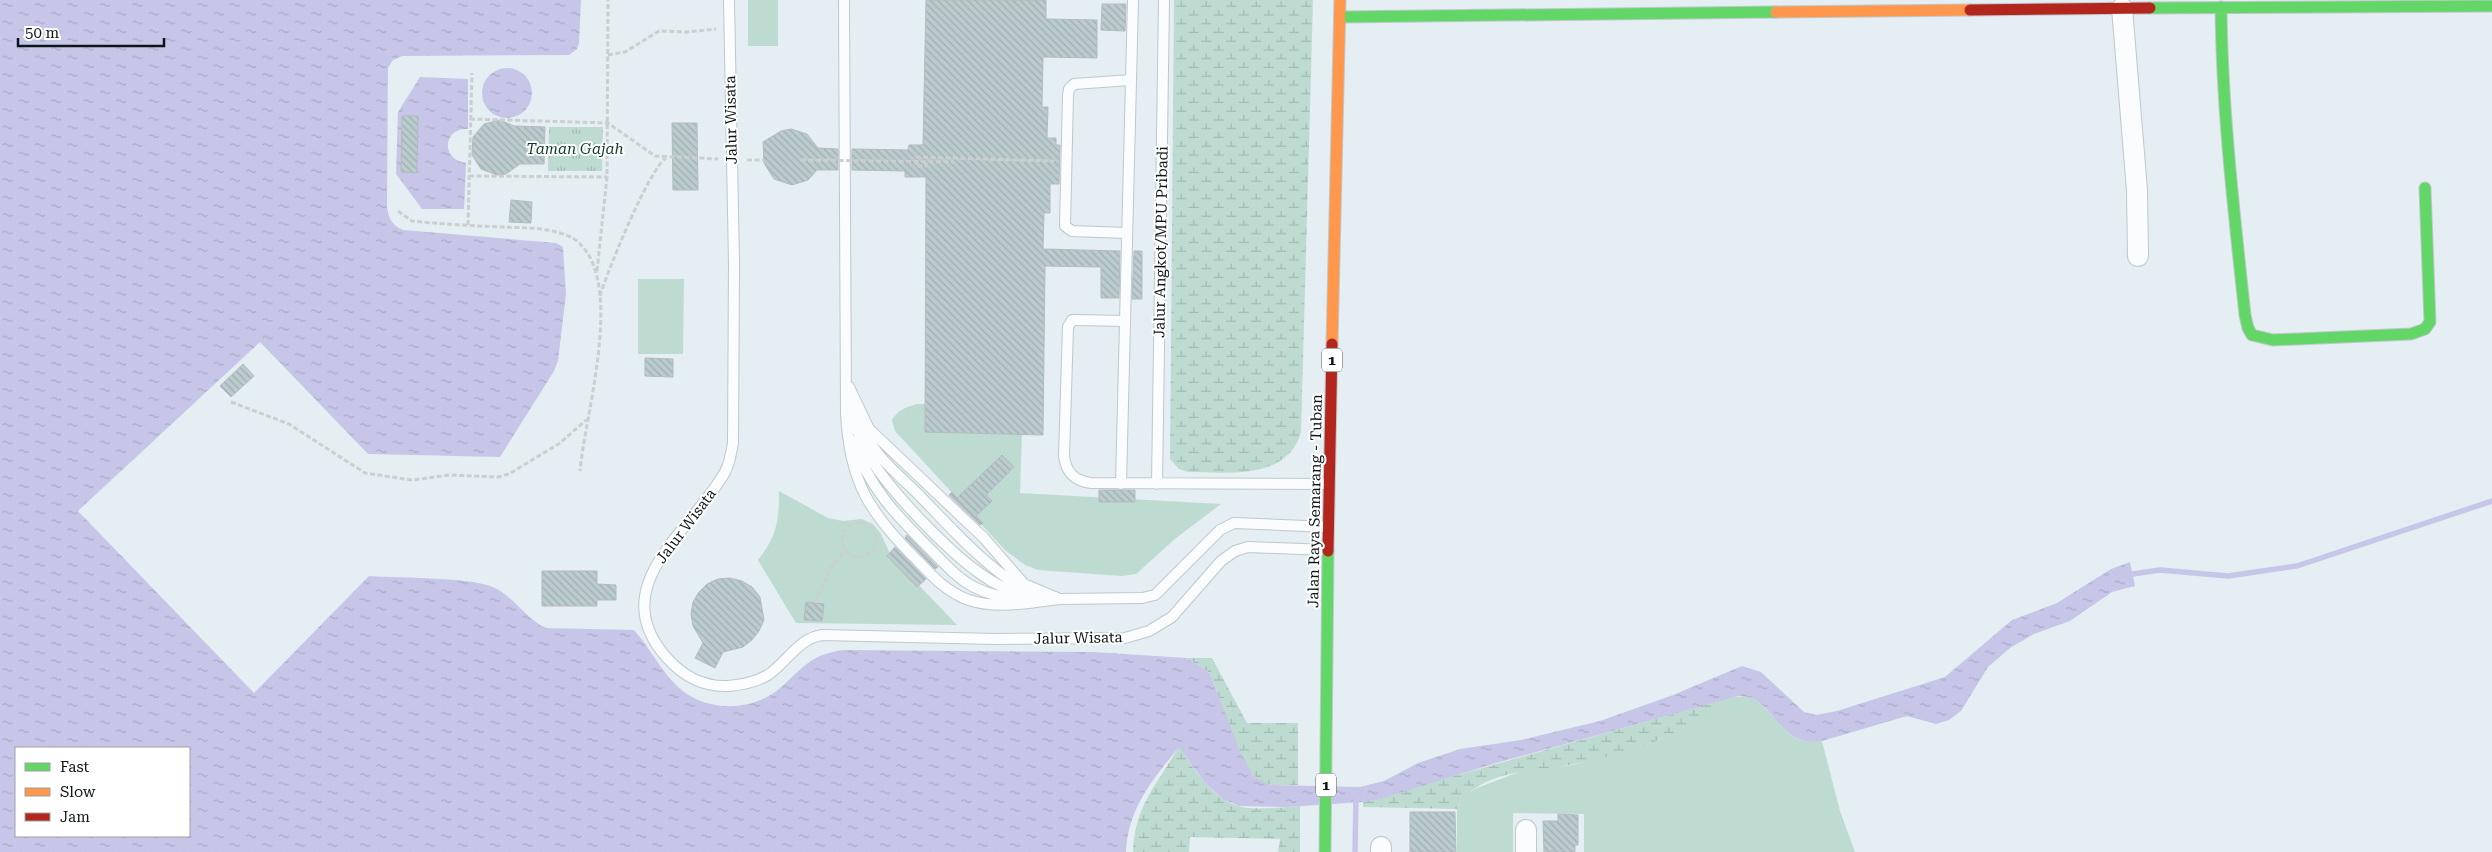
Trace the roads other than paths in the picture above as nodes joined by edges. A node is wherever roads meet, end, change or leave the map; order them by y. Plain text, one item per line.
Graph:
1 (729, 0) edge
2 (844, 0) edge
3 (1133, 0) edge
4 (1164, 0) edge
5 (1340, 0) edge
6 (2376, 3) edge
7 (2492, 6) edge
8 (2221, 7) junction
9 (2122, 8) junction
10 (1340, 17) junction
11 (1131, 80) junction
12 (2425, 188) dead end
13 (1126, 233) junction
14 (2138, 256) dead end
15 (1125, 321) junction
16 (846, 380) junction
17 (1121, 484) junction
18 (1158, 484) junction
19 (1329, 484) junction
20 (1329, 527) junction
21 (1328, 550) junction
22 (1060, 599) junction
23 (1526, 830) dead end
24 (1325, 851) edge
25 (1526, 852) edge

1 - 21 lane, Jalur Wisata
2 - 16 lane
3 - 11 lane
4 - 18 lane, Jalur Angkot/MPU Pribadi
5 - 10 main road, Jalan Raya Semarang - Tuban / 1
6 - 7 main road
6 - 8 main road
8 - 9 main road
8 - 12 main road
9 - 10 main road
9 - 14 street
10 - 19 main road, Jalan Raya Semarang - Tuban / 1
11 - 13 lane
11 - 13 lane
13 - 15 lane
15 - 17 lane
15 - 17 lane
16 - 22 lane
16 - 22 lane
16 - 22 lane
16 - 22 lane
16 - 22 lane
17 - 18 lane
18 - 19 lane
19 - 20 main road, Jalan Raya Semarang - Tuban / 1
20 - 21 main road, Jalan Raya Semarang - Tuban / 1
20 - 22 lane
21 - 24 main road, Jalan Raya Semarang - Tuban / 1
23 - 25 street

